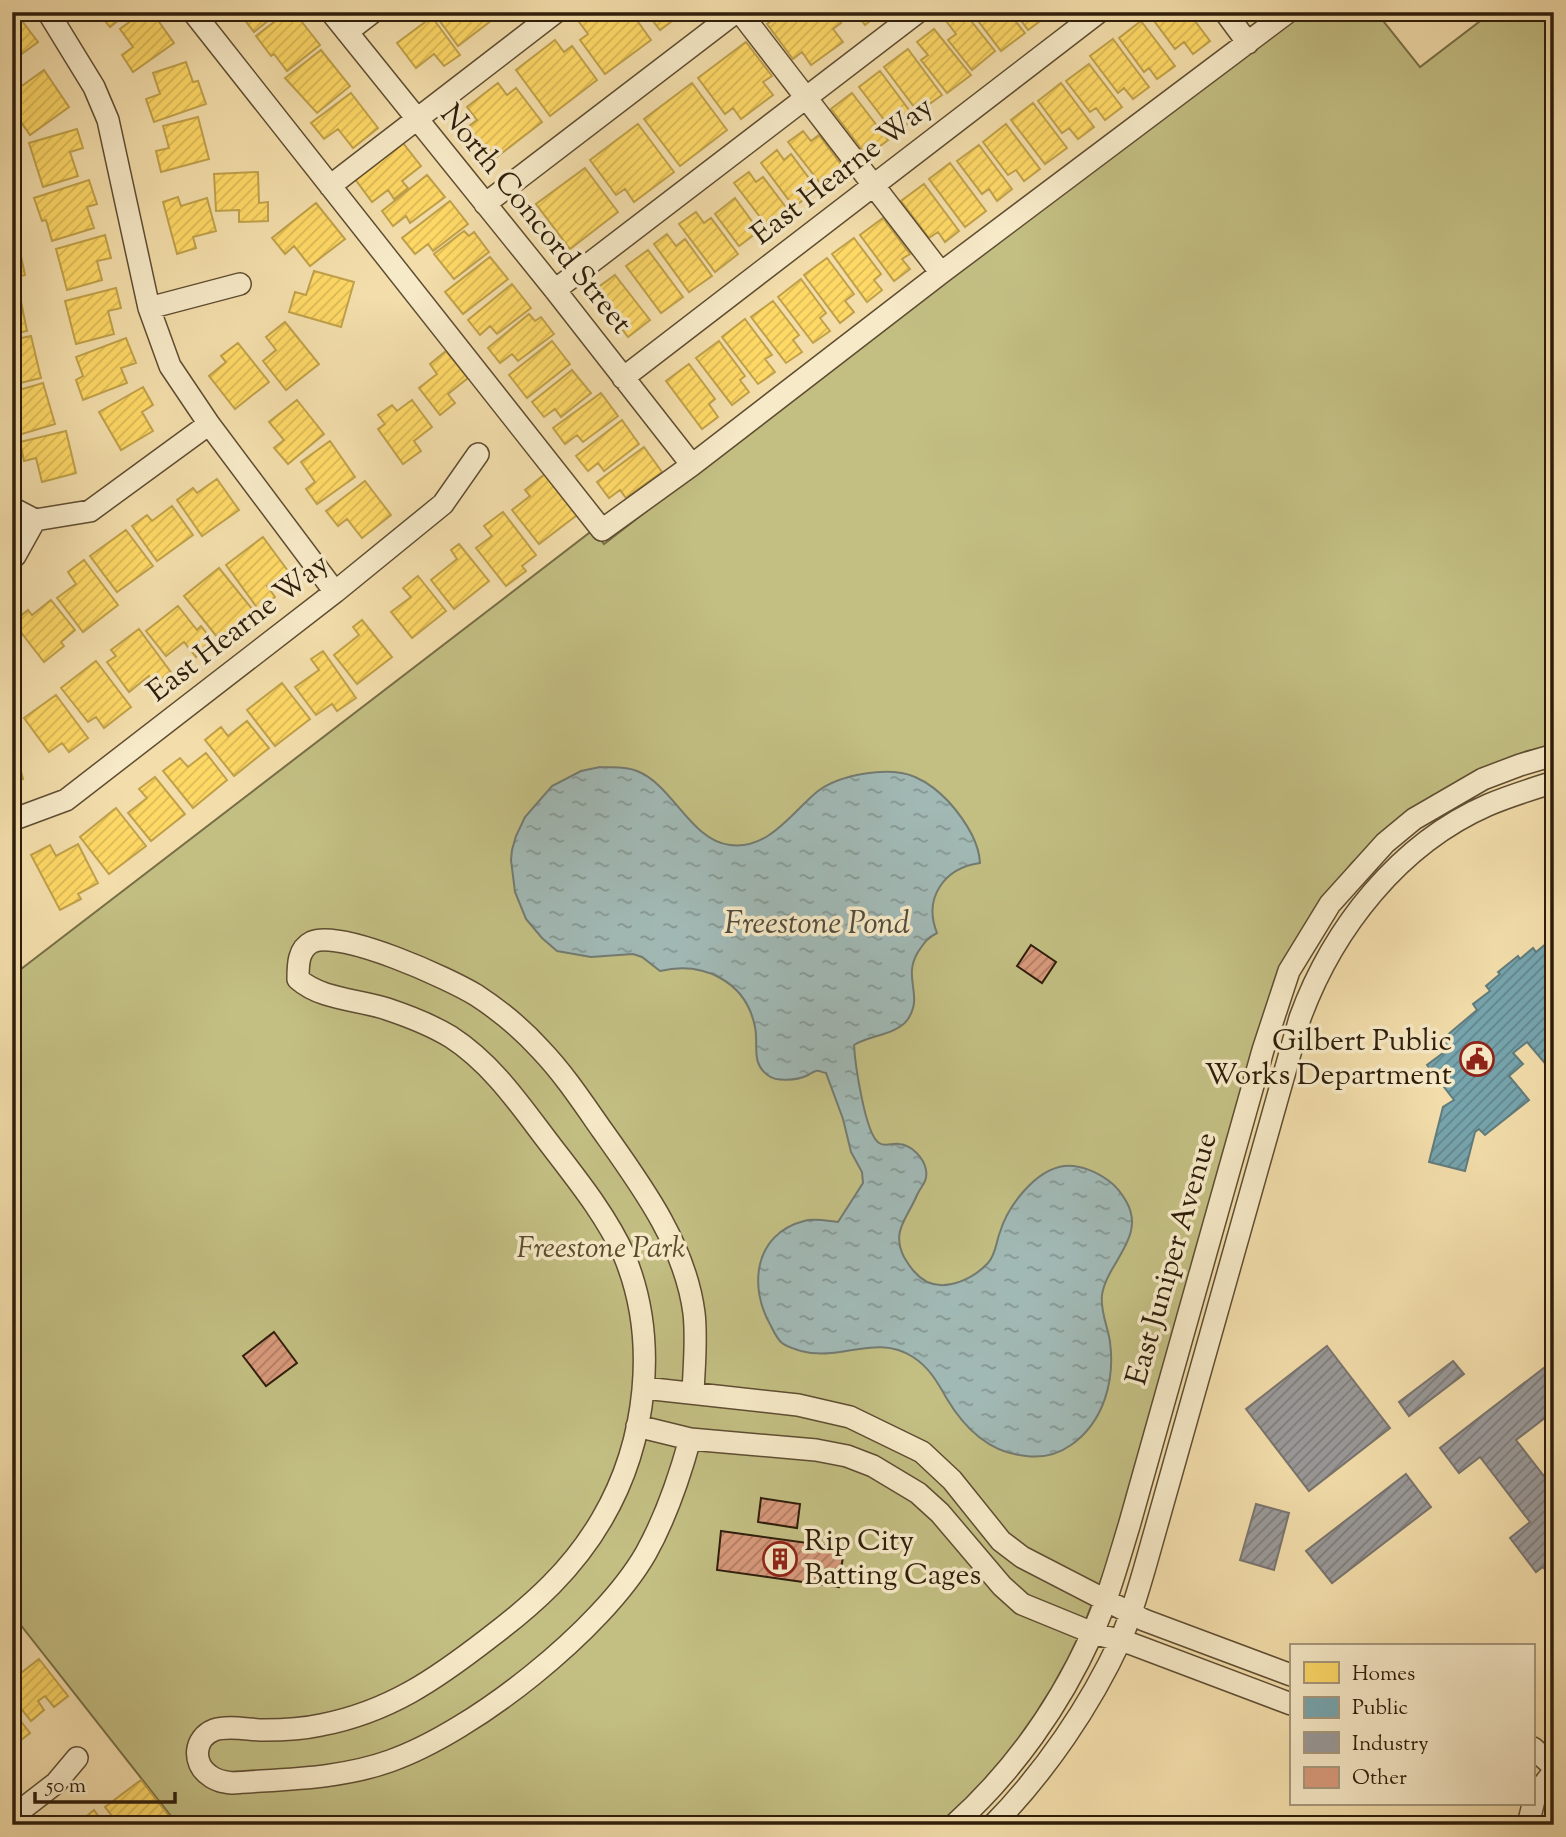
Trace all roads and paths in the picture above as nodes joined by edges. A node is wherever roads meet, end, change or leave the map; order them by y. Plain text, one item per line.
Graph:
1 (48, 12) edge
2 (193, 12) edge
3 (331, 12) edge
4 (373, 12) edge
5 (556, 12) edge
6 (738, 12) edge
7 (918, 12) edge
8 (1099, 12) edge
9 (1225, 12) edge
10 (1288, 12) edge
11 (347, 32) junction
12 (1248, 43) junction
13 (805, 98) junction
14 (416, 119) junction
15 (330, 186) junction
16 (874, 186) junction
17 (485, 204) junction
18 (941, 273) junction
19 (240, 284) dead end
20 (555, 290) junction
21 (149, 308) junction
22 (623, 378) junction
23 (209, 424) junction
24 (478, 454) dead end
25 (692, 465) junction
26 (12, 508) edge
27 (35, 520) junction
28 (15, 556) dead end
29 (335, 592) junction
30 (1554, 755) edge
31 (1554, 782) edge
32 (12, 820) edge
33 (644, 1388) junction
34 (693, 1393) junction
35 (638, 1426) junction
36 (690, 1439) junction
37 (1105, 1600) junction
38 (1131, 1614) junction
39 (1093, 1633) junction
40 (1120, 1641) junction
41 (1290, 1675) edge
42 (1290, 1704) edge
43 (1534, 1749) edge
44 (77, 1758) dead end
45 (1554, 1769) edge
46 (1534, 1770) edge
47 (1534, 1800) edge
48 (1533, 1806) edge
49 (12, 1817) edge
50 (954, 1825) edge
51 (993, 1825) edge
52 (1528, 1825) edge

1 - 21 street
2 - 15 street
3 - 11 street, North Concord Street
4 - 11 street
5 - 14 street
6 - 13 street
6 - 17 street
7 - 13 street
8 - 16 street, East Hearne Way
9 - 12 street
10 - 12 street
11 - 14 street, North Concord Street
12 - 18 street
13 - 16 street
13 - 20 street
14 - 15 street
14 - 17 street, North Concord Street
15 - 25 street
16 - 18 street
16 - 22 street, East Hearne Way
17 - 20 street, North Concord Street
18 - 25 street
19 - 21 street
20 - 22 street, North Concord Street
21 - 23 street
22 - 25 street, North Concord Street
23 - 27 street
23 - 29 street
24 - 29 street, East Hearne Way
26 - 27 street
27 - 28 street
29 - 32 street, East Hearne Way
30 - 37 street, East Juniper Avenue
31 - 38 street, East Juniper Avenue
33 - 34 street
33 - 34 street
33 - 35 street
34 - 37 street
35 - 36 street
35 - 36 street
36 - 39 street
37 - 38 street
37 - 39 street, East Juniper Avenue
38 - 40 street, East Juniper Avenue
38 - 41 street
39 - 40 street
39 - 50 street, East Juniper Avenue
40 - 42 street
40 - 51 street, East Juniper Avenue
43 - 45 street
44 - 49 street
45 - 46 street
45 - 47 street
48 - 52 street

